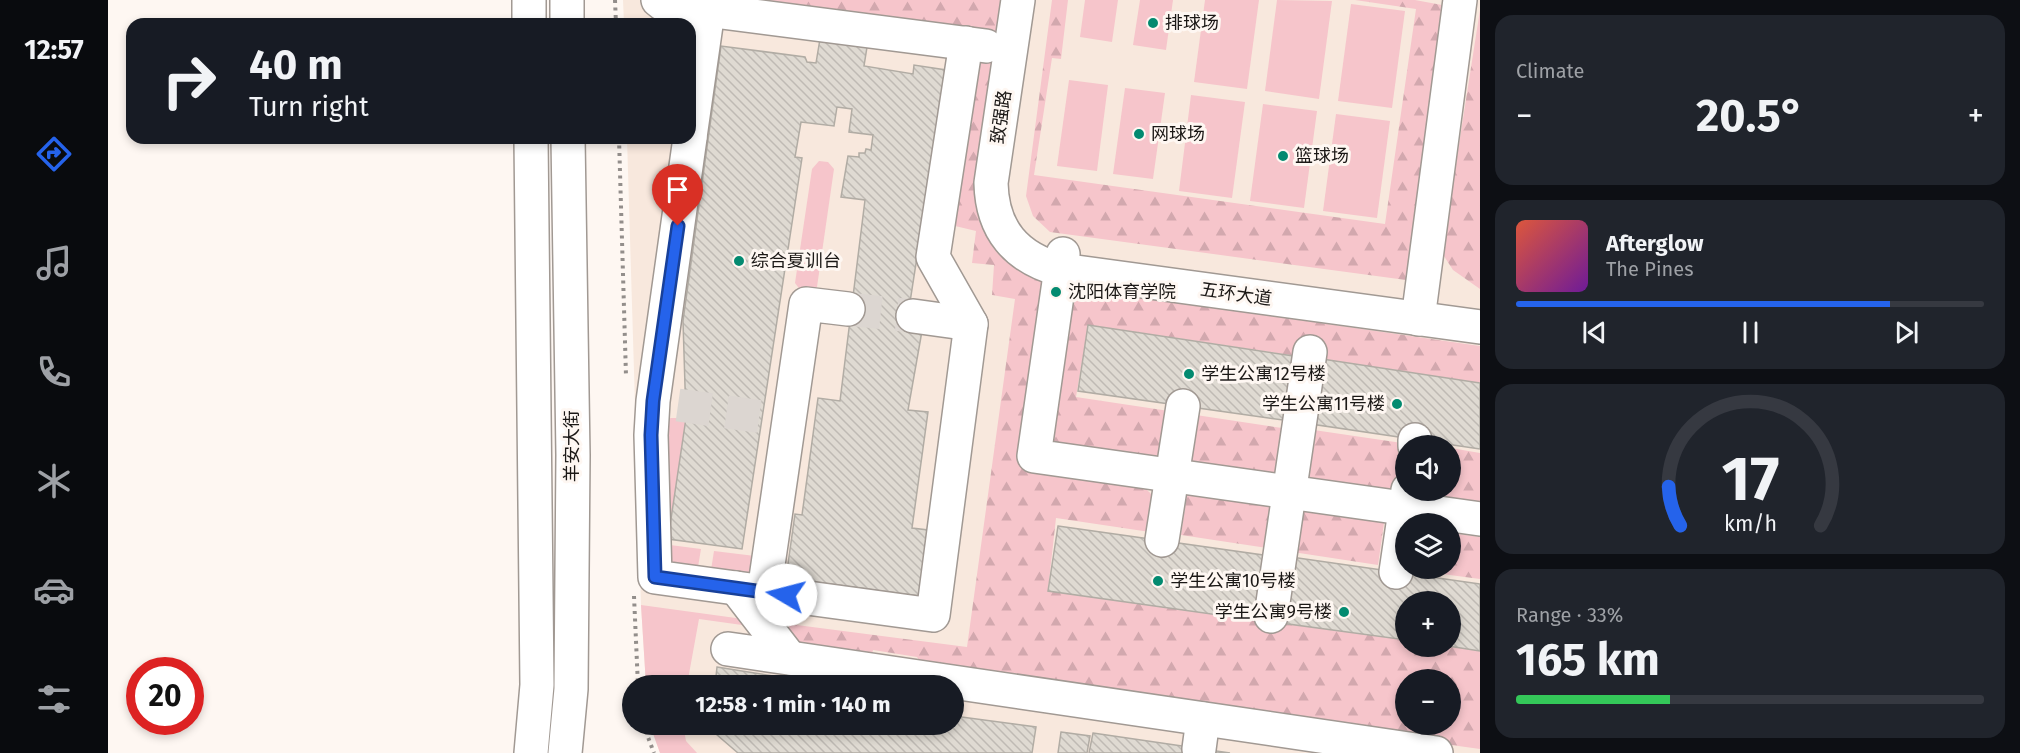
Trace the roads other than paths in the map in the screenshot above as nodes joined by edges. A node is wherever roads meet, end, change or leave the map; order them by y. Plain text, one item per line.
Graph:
1 (529, 0) edge
2 (567, 0) edge
3 (658, 0) edge
4 (1018, 0) edge
5 (1034, 0) edge
6 (1461, 0) edge
7 (708, 11) junction
8 (529, 18) edge
9 (567, 18) edge
10 (966, 43) junction
11 (1019, 51) junction
12 (696, 96) edge
13 (531, 144) edge
14 (568, 144) edge
15 (689, 144) edge
16 (1011, 229) joint
17 (1062, 262) junction
18 (848, 309) tunnel mouth
19 (1419, 310) junction
20 (1480, 311) edge
21 (912, 316) tunnel mouth
22 (971, 324) junction
23 (1480, 327) edge
24 (1310, 352) dead end
25 (1183, 406) dead end
26 (1172, 476) junction
27 (1290, 492) junction
28 (1395, 499) edge
29 (1410, 501) edge
30 (1480, 519) edge
31 (1162, 540) dead end
32 (750, 590) junction
33 (1271, 616) dead end
34 (728, 649) dead end
35 (790, 658) junction
36 (531, 753) edge
37 (565, 753) edge
38 (1436, 753) edge

1 - 8 street
2 - 9 street
3 - 7 street
4 - 11 street, 致强路
5 - 11 street, 致强路
6 - 19 street
7 - 10 street
7 - 12 street
10 - 11 street
10 - 22 street
11 - 16 street, 致强路
13 - 36 street, 羊安大街
14 - 37 street, 羊安大街
15 - 32 street
16 - 17 street, 五环大道
17 - 19 street, 五环大道
17 - 26 street
18 - 32 street
19 - 20 street, 五环大道
19 - 23 street, 五环大道
21 - 22 street
22 - 32 street
24 - 27 street
25 - 26 street
26 - 27 street
26 - 31 street
27 - 28 street
27 - 33 street
29 - 30 street
32 - 35 street
34 - 35 street
35 - 38 street

